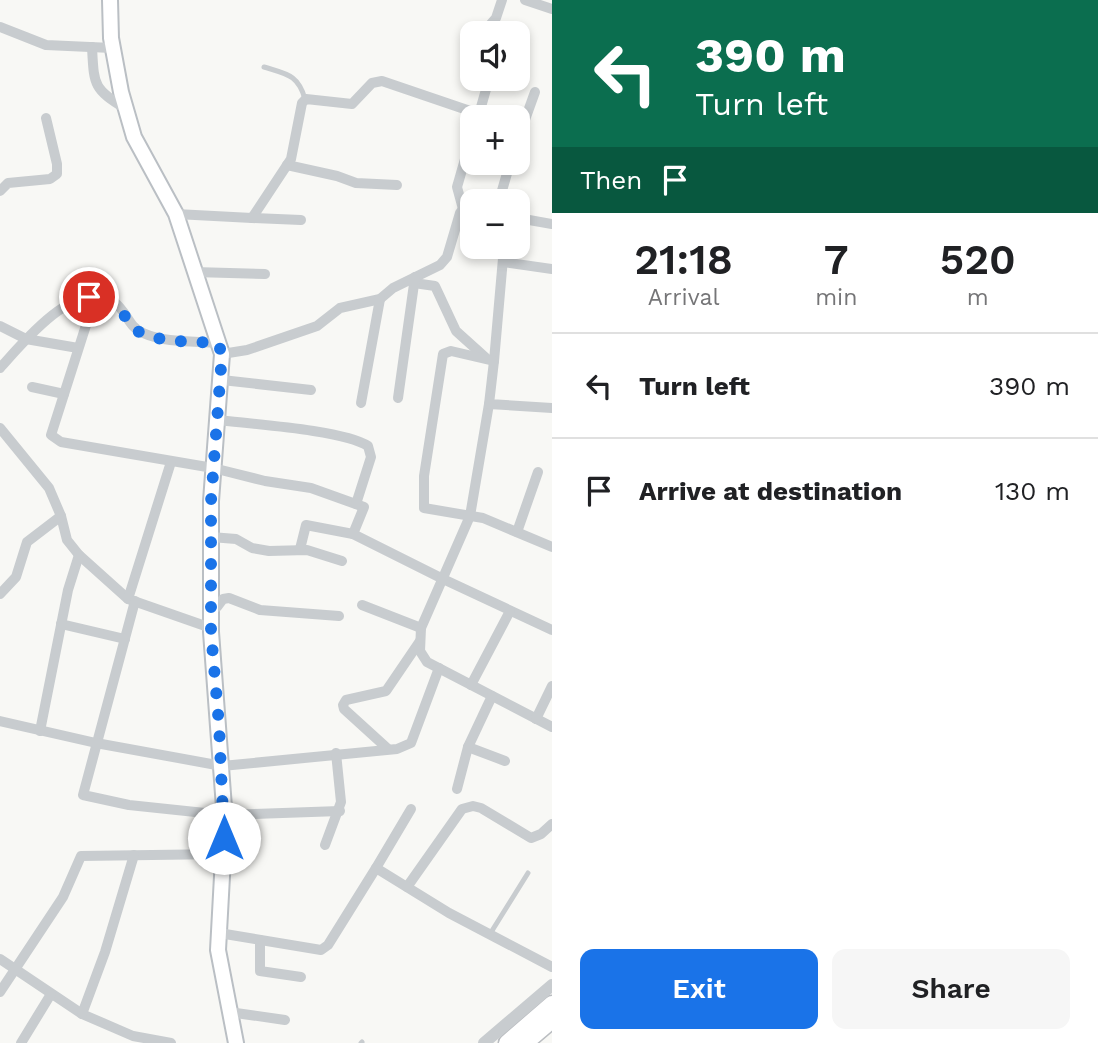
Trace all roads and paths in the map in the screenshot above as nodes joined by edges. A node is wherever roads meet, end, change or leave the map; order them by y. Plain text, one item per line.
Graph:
1 (110, 0) edge
2 (502, 0) edge
3 (525, 0) edge
4 (552, 9) edge
5 (493, 21) edge
6 (0, 27) edge
7 (92, 47) junction
8 (112, 48) junction
9 (264, 67) dead end
10 (535, 92) dead end
11 (305, 99) junction
12 (530, 106) edge
13 (126, 109) junction
14 (460, 109) edge
15 (46, 118) dead end
16 (287, 165) junction
17 (460, 175) edge
18 (397, 184) dead end
19 (0, 191) edge
20 (460, 193) edge
21 (176, 214) junction
22 (252, 218) junction
23 (301, 220) dead end
24 (530, 220) edge
25 (552, 224) edge
26 (460, 228) edge
27 (503, 259) edge
28 (503, 262) junction
29 (552, 270) edge
30 (194, 272) junction
31 (265, 274) dead end
32 (414, 280) junction
33 (380, 299) junction
34 (88, 320) dead end
35 (0, 326) edge
36 (26, 339) junction
37 (78, 348) junction
38 (220, 349) junction
39 (490, 360) junction
40 (0, 368) edge
41 (222, 380) junction
42 (32, 387) dead end
43 (311, 390) dead end
44 (64, 394) junction
45 (398, 398) dead end
46 (360, 403) dead end
47 (489, 404) junction
48 (552, 408) edge
49 (218, 420) junction
50 (0, 428) edge
51 (171, 462) junction
52 (213, 468) junction
53 (538, 472) dead end
54 (356, 504) junction
55 (61, 516) junction
56 (470, 516) junction
57 (517, 532) junction
58 (353, 534) junction
59 (211, 537) junction
60 (552, 547) edge
61 (300, 549) junction
62 (79, 555) junction
63 (342, 561) dead end
64 (443, 579) junction
65 (0, 594) edge
66 (132, 600) junction
67 (362, 605) dead end
68 (211, 608) junction
69 (510, 611) junction
70 (339, 616) dead end
71 (61, 624) junction
72 (211, 628) junction
73 (552, 630) edge
74 (421, 634) junction
75 (125, 639) junction
76 (439, 668) junction
77 (471, 685) junction
78 (552, 685) edge
79 (492, 696) junction
80 (536, 719) junction
81 (0, 722) edge
82 (552, 727) edge
83 (40, 731) junction
84 (96, 743) junction
85 (468, 747) junction
86 (388, 749) junction
87 (337, 753) junction
88 (505, 761) dead end
89 (222, 766) junction
90 (457, 789) dead end
91 (411, 810) dead end
92 (340, 811) junction
93 (224, 815) junction
94 (552, 824) edge
95 (325, 845) dead end
96 (223, 854) junction
97 (134, 855) junction
98 (376, 868) junction
99 (528, 873) dead end
100 (407, 887) junction
101 (219, 933) junction
102 (490, 934) junction
103 (260, 940) junction
104 (0, 959) edge
105 (552, 967) edge
106 (14, 969) junction
107 (301, 977) dead end
108 (552, 985) edge
109 (0, 992) edge
110 (51, 994) junction
111 (552, 1004) edge
112 (229, 1012) junction
113 (82, 1014) junction
114 (285, 1020) dead end
115 (552, 1020) edge
116 (132, 1040) edge
117 (21, 1043) edge
118 (171, 1043) edge
119 (236, 1043) edge
120 (484, 1043) edge
121 (507, 1043) edge
122 (525, 1043) edge

1 - 8 main road
2 - 5 street
3 - 4 street
6 - 7 street
7 - 8 street
7 - 13 street
8 - 13 main road
9 - 11 lane
10 - 12 street
11 - 14 street
11 - 16 street
13 - 21 main road
15 - 19 street
16 - 18 street
16 - 22 street
17 - 20 street
21 - 22 street
21 - 30 main road
22 - 23 street
24 - 25 street
26 - 32 street
27 - 28 street
28 - 29 street
28 - 39 street
30 - 31 street
30 - 38 main road
32 - 33 street
32 - 39 street
32 - 45 street
33 - 38 street
33 - 46 street
34 - 37 street
35 - 36 street
36 - 37 street
36 - 38 street
36 - 40 street
37 - 44 street
38 - 41 main road
39 - 47 street
39 - 56 street
41 - 43 street
41 - 49 main road
42 - 44 street
44 - 51 street
47 - 48 street
47 - 56 street
49 - 52 main road
49 - 54 street
50 - 55 street
51 - 52 street
51 - 66 street
52 - 54 street
52 - 59 main road
53 - 57 street
54 - 58 street
55 - 62 street
55 - 65 street
56 - 57 street
56 - 64 street
57 - 60 street
58 - 61 street
58 - 64 street
59 - 61 street
59 - 68 main road
61 - 63 street
62 - 66 street
62 - 71 street
64 - 69 street
64 - 74 street
66 - 72 street
66 - 75 street
67 - 74 street
68 - 70 street
68 - 72 main road
69 - 73 street
69 - 77 street
71 - 75 street
71 - 83 street
72 - 89 main road
74 - 76 street
74 - 86 street
75 - 84 street
76 - 77 street
76 - 86 street
77 - 79 street
78 - 80 street
79 - 80 street
79 - 85 street
80 - 82 street
81 - 83 street
83 - 84 street
84 - 89 street
84 - 93 street
85 - 88 street
85 - 90 street
86 - 87 street
87 - 89 street
87 - 92 street
89 - 93 main road
91 - 98 street
92 - 93 street
92 - 95 street
93 - 96 main road
94 - 100 street
96 - 97 street
96 - 101 main road
97 - 106 street
97 - 113 street
98 - 100 street
98 - 103 street
99 - 102 lane
100 - 102 street
101 - 103 street
101 - 112 main road
102 - 105 street
103 - 107 street
104 - 106 street
106 - 109 street
106 - 110 street
108 - 120 street
110 - 113 street
110 - 117 street
111 - 121 highway
112 - 114 street
112 - 119 main road
113 - 116 street
115 - 122 highway
116 - 118 street

